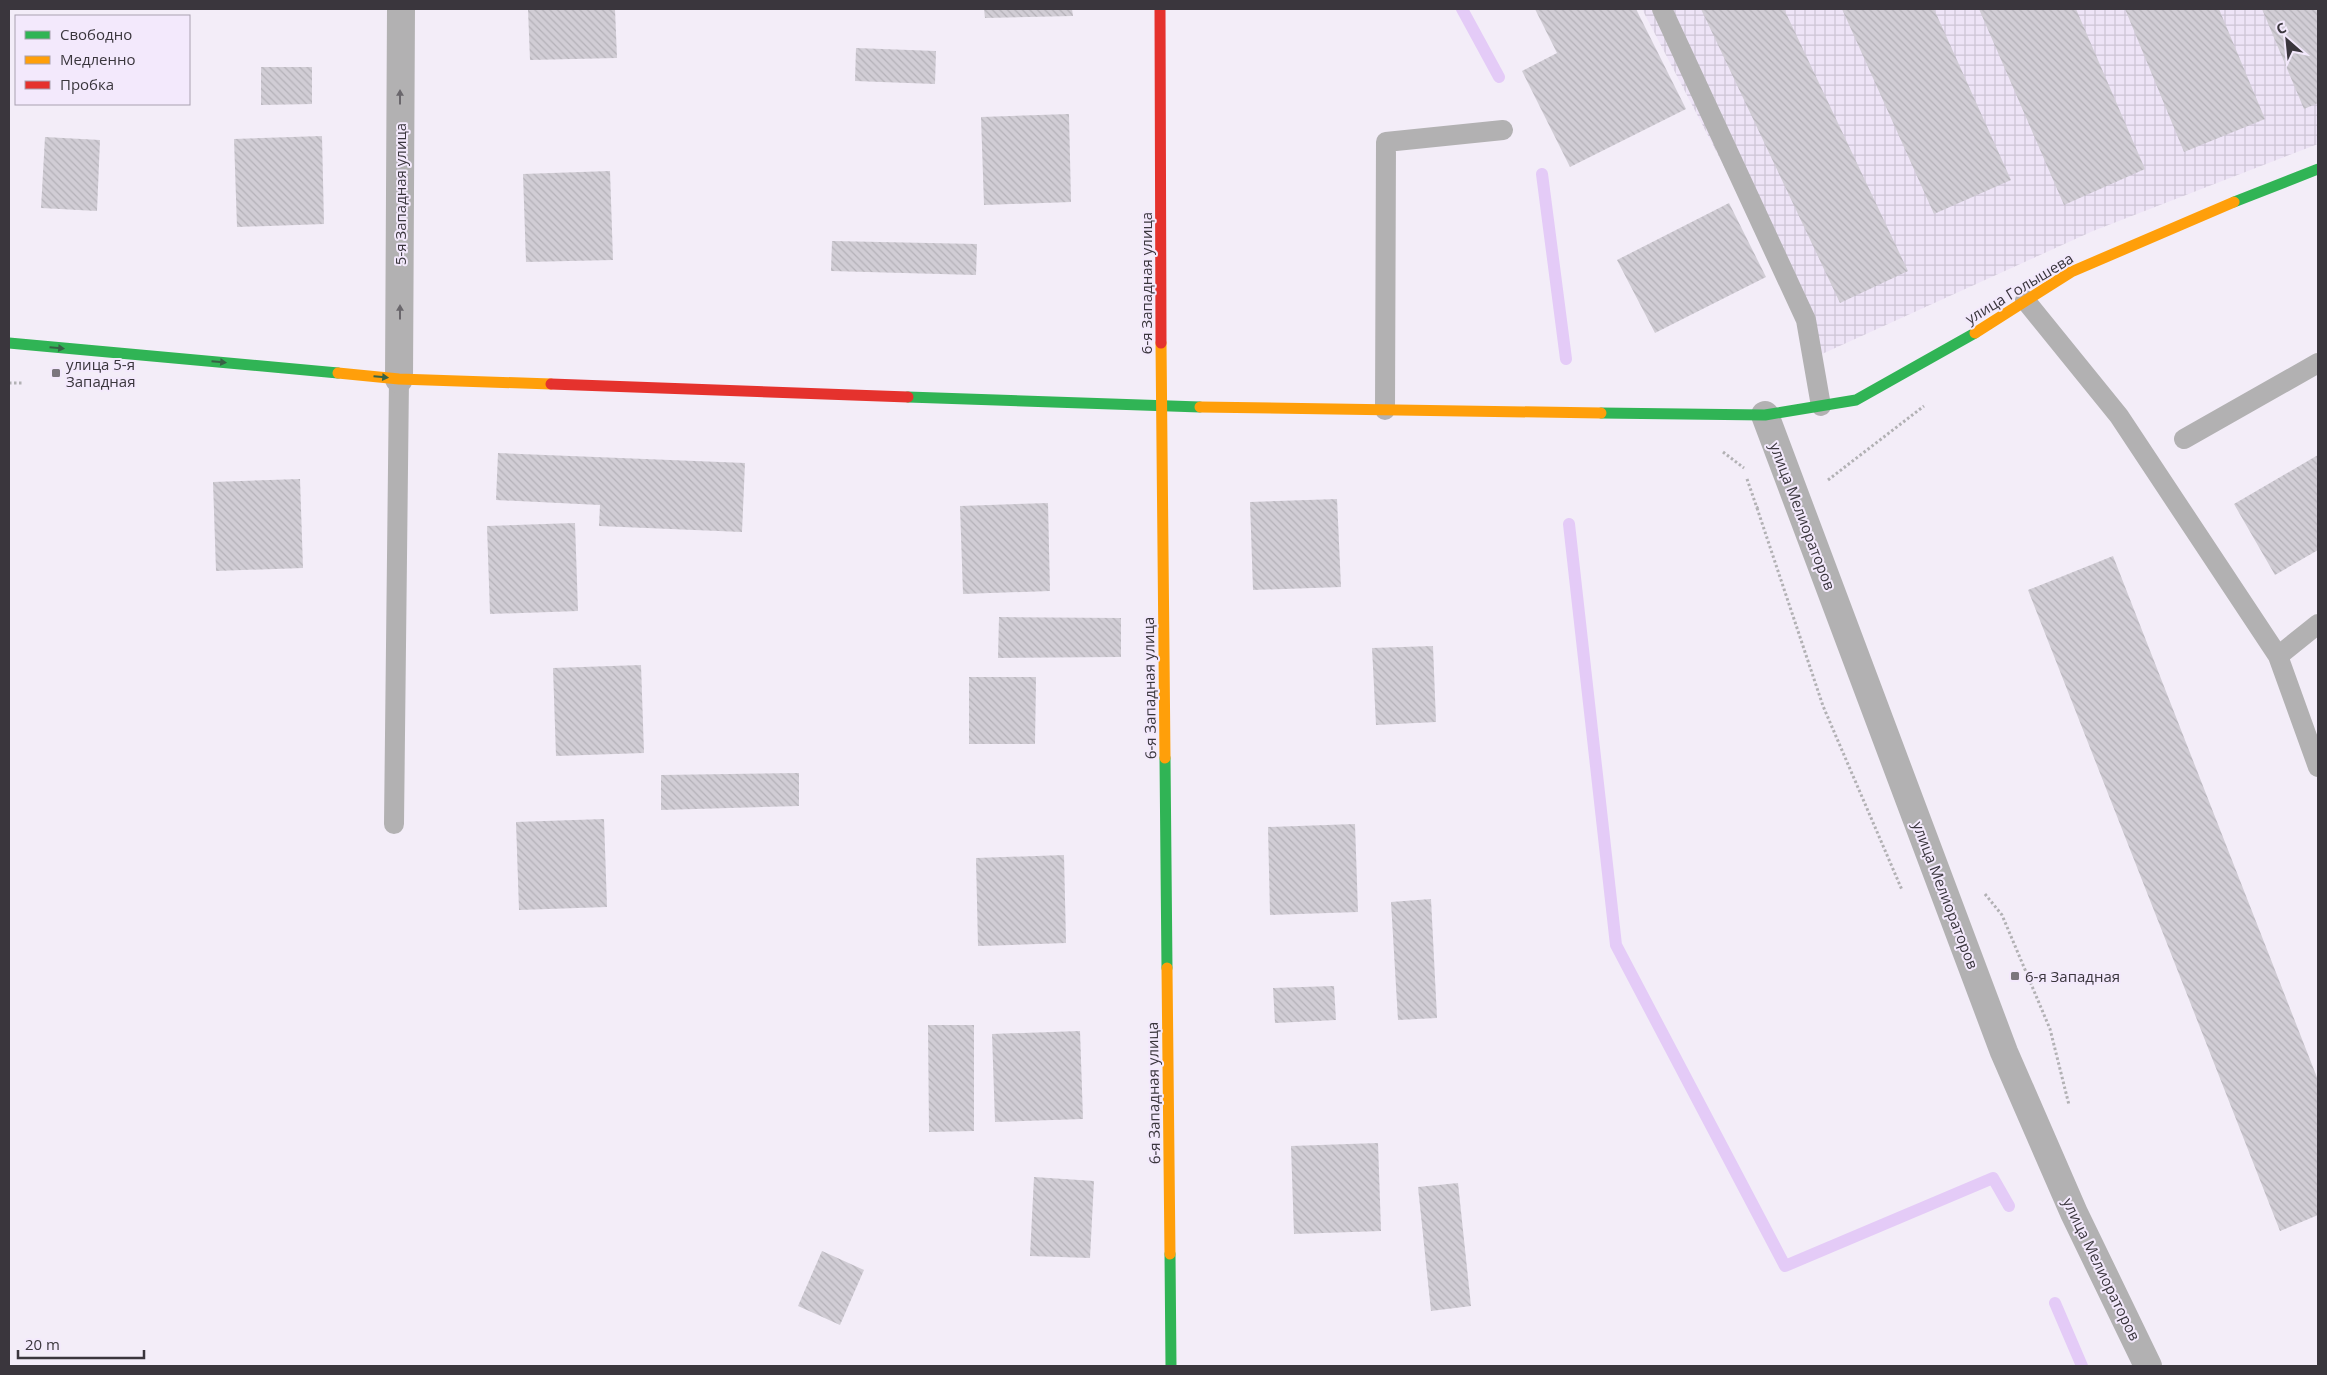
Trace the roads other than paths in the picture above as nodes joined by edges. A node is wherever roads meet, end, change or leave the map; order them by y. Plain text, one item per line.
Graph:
1 (401, 9) edge
2 (1160, 9) edge
3 (1662, 9) edge
4 (1503, 130) dead end
5 (2318, 169) edge
6 (2025, 300) junction
7 (9, 343) edge
8 (2318, 363) edge
9 (399, 379) junction
10 (1161, 406) junction
11 (1821, 406) junction
12 (1385, 410) junction
13 (1765, 415) junction
14 (2184, 439) dead end
15 (2318, 624) edge
16 (2278, 656) junction
17 (2318, 767) edge
18 (394, 824) dead end
19 (1171, 1366) edge
20 (2148, 1366) edge

9 -> 1 street, 5-я Западная улица
2 - 10 street, 6-я Западная улица
3 - 11 lane
4 - 12 lane
5 - 6 street, улица Голышева
6 - 11 street, улица Голышева
6 - 16 lane
7 -> 9 street, улица Голышева
8 - 14 lane
9 - 10 street, улица Голышева
9 - 18 lane
10 - 12 street, улица Голышева
10 - 19 street, 6-я Западная улица
11 - 13 street, улица Голышева
12 - 13 street, улица Голышева
13 - 20 street, улица Мелиораторов
15 - 16 lane
16 - 17 lane

